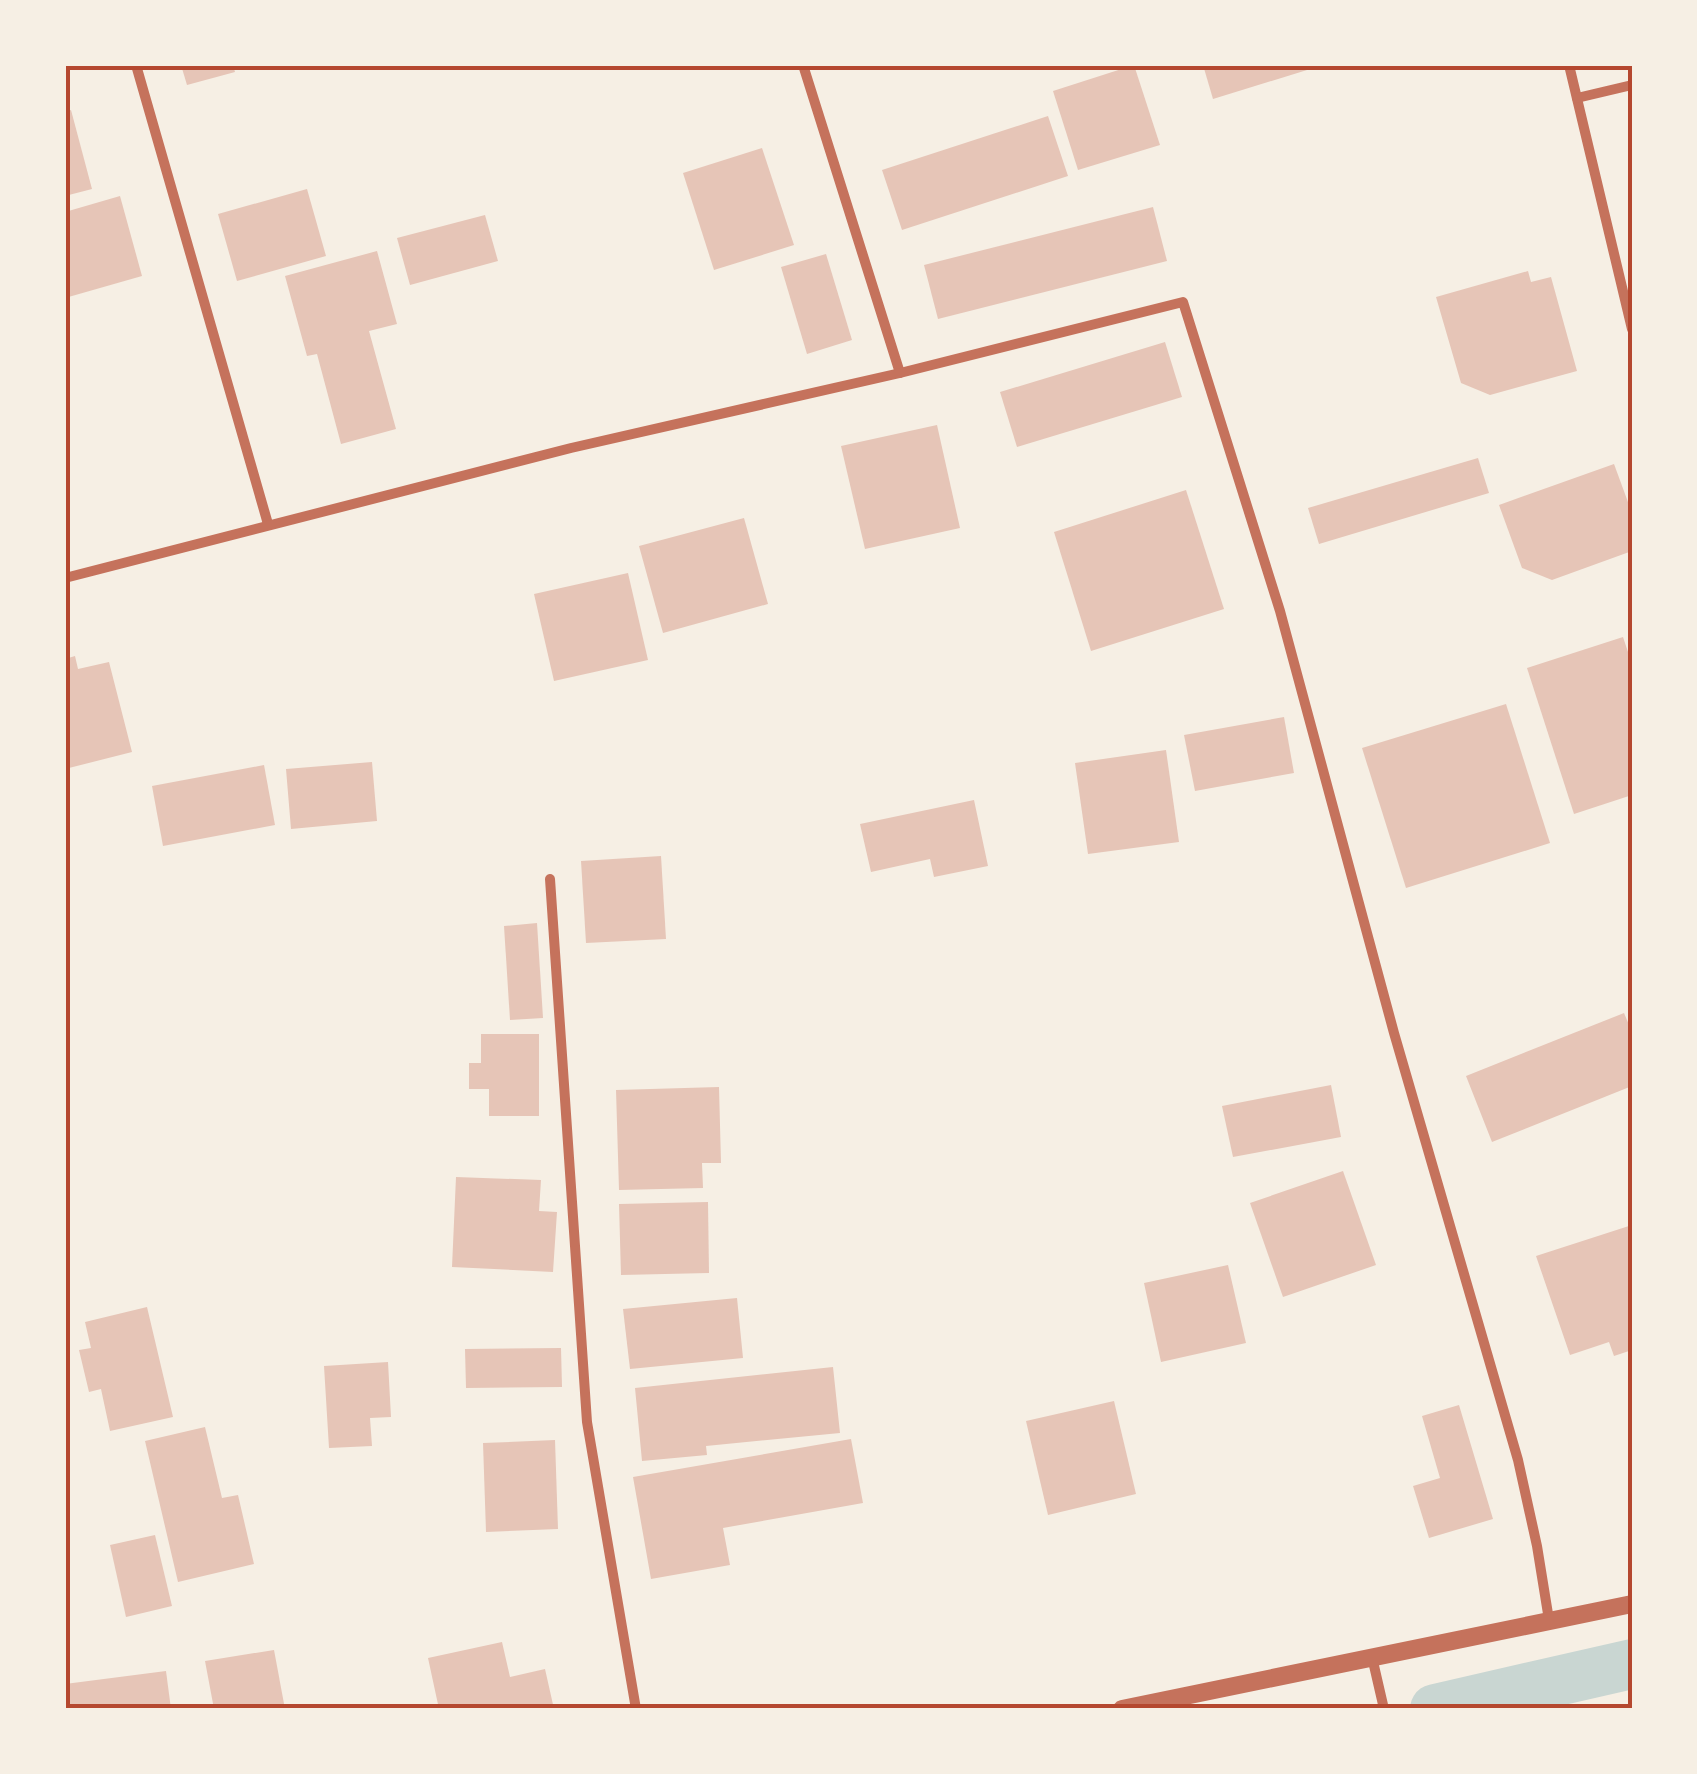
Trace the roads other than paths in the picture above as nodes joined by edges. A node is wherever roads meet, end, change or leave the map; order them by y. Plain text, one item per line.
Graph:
1 (136, 65) edge
2 (804, 65) edge
3 (1569, 65) edge
4 (1632, 85) edge
5 (1577, 98) junction
6 (1632, 329) edge
7 (900, 372) junction
8 (268, 524) junction
9 (65, 578) edge
10 (550, 879) dead end
11 (1632, 1604) edge
12 (1549, 1620) junction
13 (1372, 1658) junction
14 (636, 1709) edge
15 (1122, 1709) edge
16 (1384, 1709) edge

1 - 8 street
2 - 7 street
3 - 5 street
4 - 5 street
5 - 6 street
7 - 8 street
7 - 12 street
8 - 9 street
10 - 14 street
11 - 12 street
12 - 13 street
13 - 15 street
13 - 16 street

